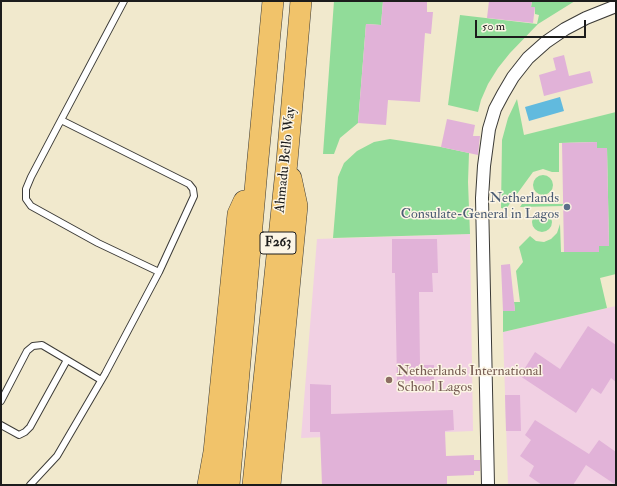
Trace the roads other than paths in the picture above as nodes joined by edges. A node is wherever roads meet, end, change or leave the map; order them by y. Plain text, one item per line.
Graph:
1 (124, 1) edge
2 (273, 1) edge
3 (301, 1) edge
4 (616, 6) edge
5 (61, 120) junction
6 (287, 161) junction
7 (257, 169) junction
8 (159, 272) junction
9 (67, 360) junction
10 (101, 380) junction
11 (1, 401) edge
12 (1, 424) edge
13 (230, 481) edge
14 (30, 485) edge
15 (208, 485) edge
16 (253, 485) edge
17 (270, 485) edge
18 (488, 485) edge

1 - 5 lane
2 - 7 highway, Ahmadu Bello Way / F263
3 - 6 highway, Ahmadu Bello Way / F263
4 - 18 street
5 - 8 lane
5 - 8 lane
6 - 16 highway, Ahmadu Bello Way / F263
6 - 17 highway
7 - 13 highway, Ahmadu Bello Way / F263
7 - 15 highway
8 - 10 lane
9 - 10 lane
9 - 11 lane
9 - 12 lane
10 - 14 lane

